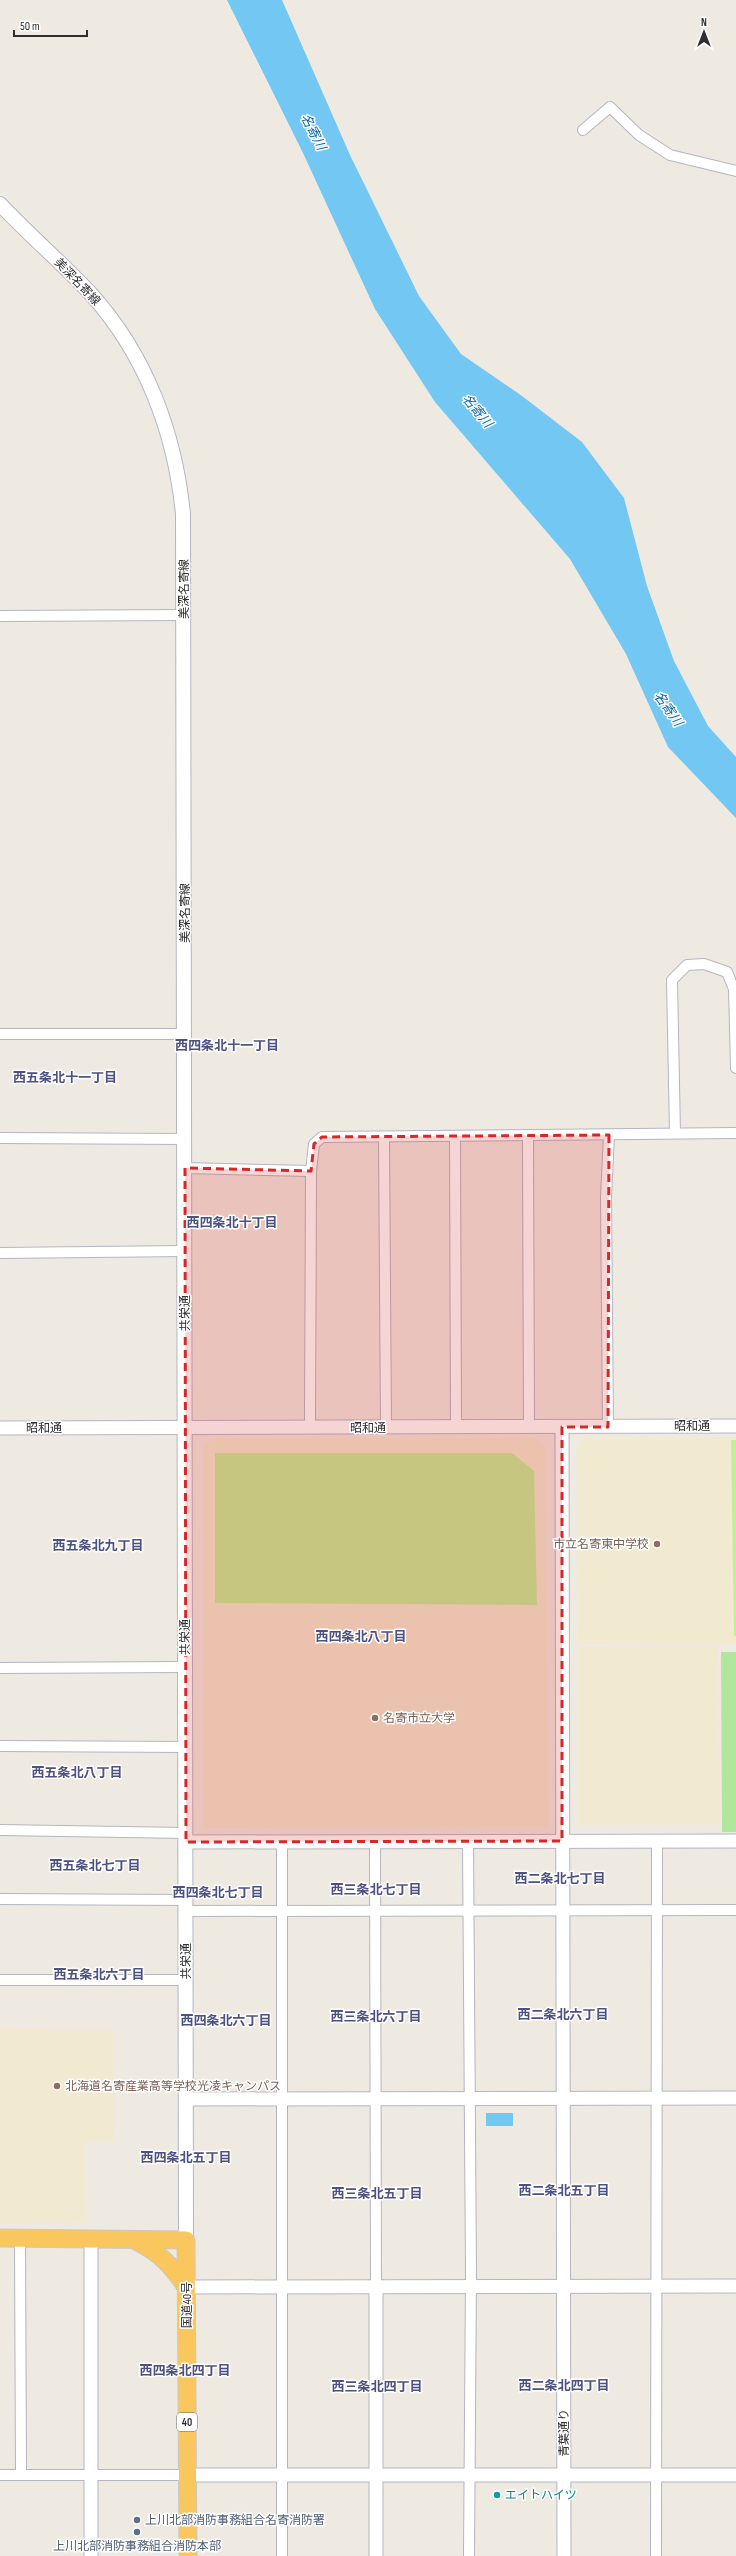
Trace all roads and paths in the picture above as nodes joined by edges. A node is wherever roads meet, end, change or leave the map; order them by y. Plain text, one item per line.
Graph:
1 (583, 130) dead end
2 (736, 171) edge
3 (0, 204) edge
4 (184, 615) junction
5 (0, 616) edge
6 (736, 1031) edge
7 (0, 1034) edge
8 (185, 1034) junction
9 (736, 1068) edge
10 (736, 1133) edge
11 (675, 1134) junction
12 (609, 1135) junction
13 (455, 1136) junction
14 (528, 1136) junction
15 (0, 1138) edge
16 (384, 1138) junction
17 (185, 1139) junction
18 (185, 1168) junction
19 (311, 1171) junction
20 (185, 1251) junction
21 (0, 1253) edge
22 (736, 1426) edge
23 (185, 1427) junction
24 (456, 1427) junction
25 (528, 1427) junction
26 (562, 1427) junction
27 (608, 1427) junction
28 (0, 1428) edge
29 (310, 1428) junction
30 (386, 1428) junction
31 (185, 1667) junction
32 (0, 1668) edge
33 (0, 1746) edge
34 (185, 1747) junction
35 (0, 1830) edge
36 (186, 1838) junction
37 (282, 1841) junction
38 (468, 1841) junction
39 (562, 1841) junction
40 (656, 1841) junction
41 (736, 1841) edge
42 (375, 1842) junction
43 (0, 1899) edge
44 (186, 1905) junction
45 (736, 1910) edge
46 (282, 1911) junction
47 (375, 1911) junction
48 (468, 1911) junction
49 (563, 1911) junction
50 (658, 1911) junction
51 (0, 1980) edge
52 (186, 1980) junction
53 (564, 2098) junction
54 (657, 2098) junction
55 (736, 2098) edge
56 (187, 2099) junction
57 (280, 2099) junction
58 (376, 2099) junction
59 (470, 2099) junction
60 (0, 2238) edge
61 (20, 2238) junction
62 (91, 2238) junction
63 (133, 2239) junction
64 (186, 2240) junction
65 (736, 2286) edge
66 (186, 2287) junction
67 (282, 2287) junction
68 (376, 2287) junction
69 (471, 2287) junction
70 (563, 2287) junction
71 (657, 2287) junction
72 (91, 2474) junction
73 (376, 2474) junction
74 (564, 2474) junction
75 (0, 2475) edge
76 (187, 2475) junction
77 (282, 2475) junction
78 (469, 2475) junction
79 (656, 2475) junction
80 (736, 2475) edge
81 (21, 2476) junction
82 (92, 2556) edge
83 (188, 2556) edge
84 (282, 2556) edge
85 (376, 2556) edge
86 (470, 2556) edge
87 (564, 2556) edge
88 (656, 2556) edge

1 - 2 street
3 - 4 main road, 美深名寄線
4 - 5 street
4 - 8 main road, 美深名寄線
6 - 9 street
6 - 11 street
7 - 8 street
8 - 17 main road, 共栄通
10 - 11 street
11 - 12 street
12 - 14 street
12 - 27 street
13 - 14 street
13 - 16 street
13 - 24 street
14 - 25 street
15 - 17 street
16 - 19 street
16 - 30 street
17 - 18 main road, 共栄通
18 - 19 street
18 - 20 main road, 共栄通
19 - 29 street
20 - 21 street
20 - 23 main road, 共栄通
22 - 27 street, 昭和通
23 - 28 street, 昭和通
23 - 29 street, 昭和通
23 - 31 main road, 共栄通
24 - 25 street, 昭和通
24 - 30 street, 昭和通
25 - 26 street, 昭和通
26 - 27 street, 昭和通
26 - 39 street, 青葉通り
29 - 30 street, 昭和通
31 - 32 street
31 - 34 main road, 共栄通
33 - 34 street
34 - 36 main road, 共栄通
35 - 36 street
36 - 37 street
36 - 44 main road, 共栄通
37 - 42 street
37 - 46 street
38 - 39 street
38 - 42 street
38 - 48 street
39 - 40 street
39 - 49 street, 青葉通り
40 - 41 street
40 - 50 street
42 - 47 street
43 - 44 street
44 - 46 street
44 - 52 main road, 共栄通
45 - 50 street
46 - 47 street
46 - 57 street
47 - 48 street
47 - 58 street
48 - 49 street
48 - 59 street
49 - 50 street
49 - 53 street, 青葉通り
50 - 54 street
51 - 52 street
52 - 56 main road, 共栄通
53 - 54 street
53 - 59 street
53 - 70 street, 青葉通り
54 - 55 street
54 - 71 street
56 - 57 street
56 - 64 main road, 共栄通
57 - 58 street
57 - 67 street
58 - 59 street
58 - 68 street
59 - 69 street
60 - 61 highway
61 - 62 highway
61 - 81 street
62 - 63 highway
62 - 72 street
63 - 64 highway
63 - 66 highway
64 - 66 highway, 国道40号 / 40
65 - 71 street
66 - 67 street
66 - 76 highway, 国道40号 / 40
67 - 68 street
67 - 77 street
68 - 69 street
68 - 73 street
69 - 70 street
69 - 78 street
70 - 71 street
70 - 74 street, 青葉通り
71 - 79 street
72 - 76 street
72 - 81 street
72 - 82 street
73 - 77 street
73 - 78 street
73 - 85 street
74 - 78 street
74 - 79 street
74 - 87 street, 青葉通り
75 - 81 street
76 - 77 street
76 - 83 highway, 国道40号 / 40
77 - 84 street
78 - 86 street
79 - 80 street
79 - 88 street

